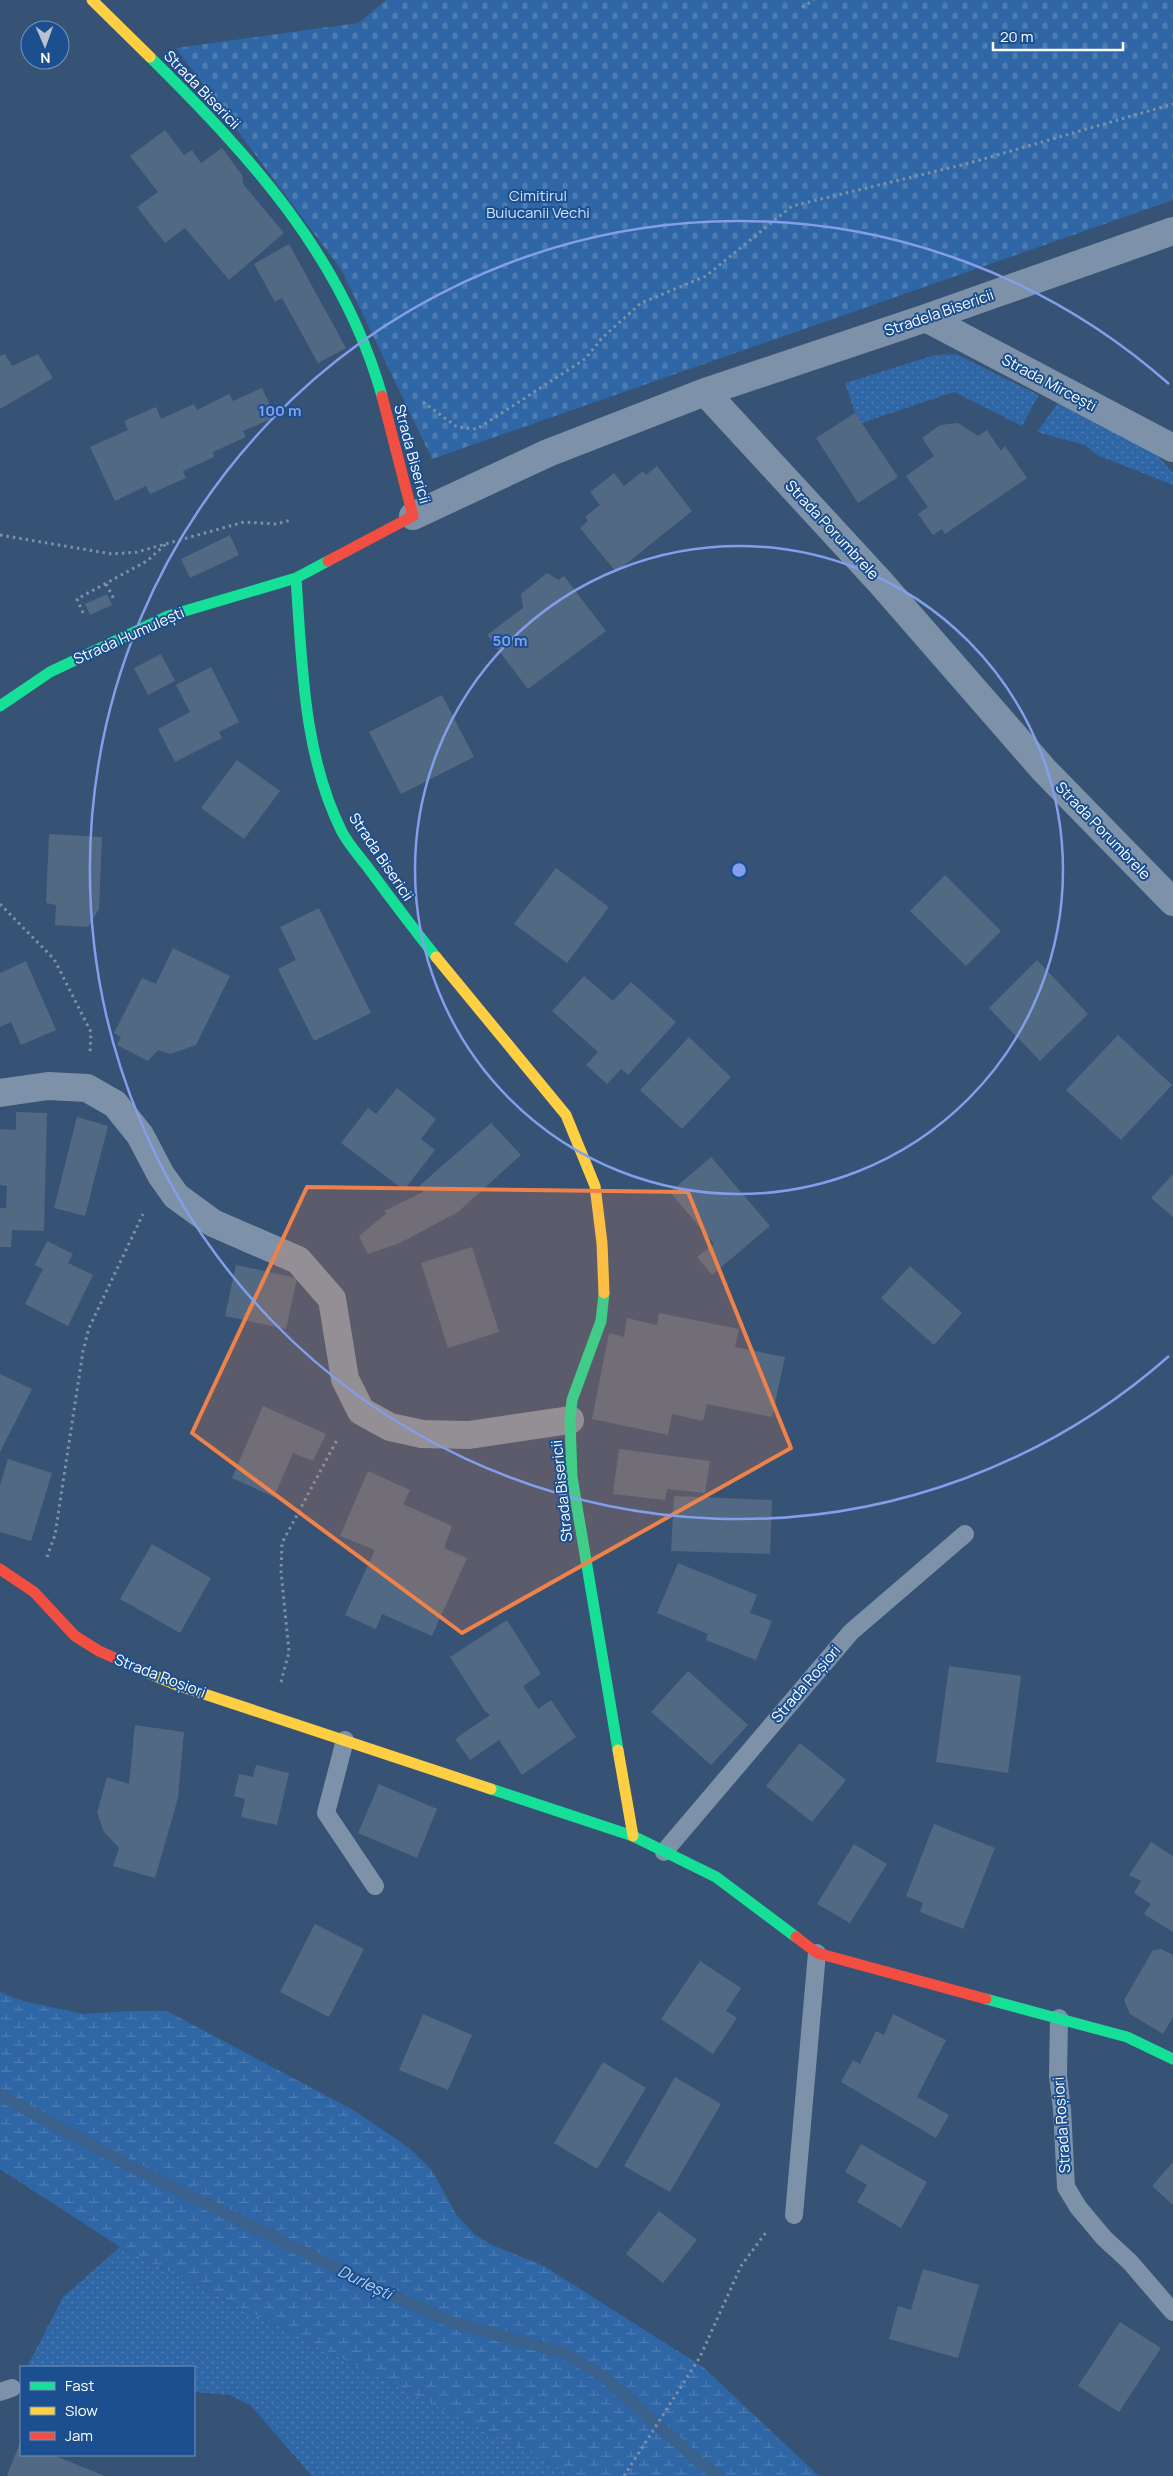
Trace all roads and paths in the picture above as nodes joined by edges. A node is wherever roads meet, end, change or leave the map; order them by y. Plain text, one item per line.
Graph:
1 (92, 0) edge
2 (806, 0) edge
3 (814, 0) edge
4 (1173, 104) edge
5 (1173, 231) edge
6 (926, 318) junction
7 (704, 392) junction
8 (420, 400) dead end
9 (1173, 448) edge
10 (413, 516) junction
11 (291, 520) dead end
12 (0, 535) edge
13 (169, 542) junction
14 (296, 578) junction
15 (106, 584) junction
16 (115, 602) dead end
17 (85, 616) dead end
18 (0, 706) edge
19 (1173, 902) edge
20 (0, 904) edge
21 (87, 1088) junction
22 (0, 1093) edge
23 (161, 1175) junction
24 (360, 1411) junction
25 (570, 1420) junction
26 (964, 1534) dead end
27 (0, 1569) edge
28 (34, 1592) junction
29 (272, 1715) junction
30 (345, 1740) junction
31 (633, 1836) junction
32 (664, 1852) junction
33 (375, 1886) dead end
34 (817, 1953) junction
35 (1059, 2018) junction
36 (1173, 2059) edge
37 (794, 2215) dead end
38 (741, 2266) dead end
39 (1173, 2312) edge
40 (624, 2476) edge

1 - 10 street, Strada Bisericii
2 - 3 path
4 - 8 path
5 - 6 street, Stradela Bisericii
6 - 7 street, Stradela Bisericii
6 - 9 street, Strada Mircești
7 - 10 street
7 - 19 street, Strada Porumbrele
10 - 14 street, Strada Bisericii
11 - 13 path
12 - 13 path
13 - 15 path
14 - 18 street, Strada Humulești
14 - 25 street, Strada Bisericii
15 - 16 path
15 - 17 path
20 - 21 path
21 - 22 street
21 - 23 street
23 - 24 street
23 - 28 path
24 - 25 street
24 - 29 path
25 - 31 street, Strada Bisericii
26 - 32 lane, Strada Roșiori
27 - 28 street, Strada Roșiori
28 - 29 street, Strada Roșiori
29 - 30 street, Strada Roșiori
30 - 31 street, Strada Roșiori
30 - 33 lane
31 - 32 street, Strada Roșiori
32 - 34 street, Strada Roșiori
34 - 35 street, Strada Roșiori
34 - 37 lane
35 - 36 street, Strada Roșiori
35 - 39 lane, Strada Roșiori
38 - 40 path

